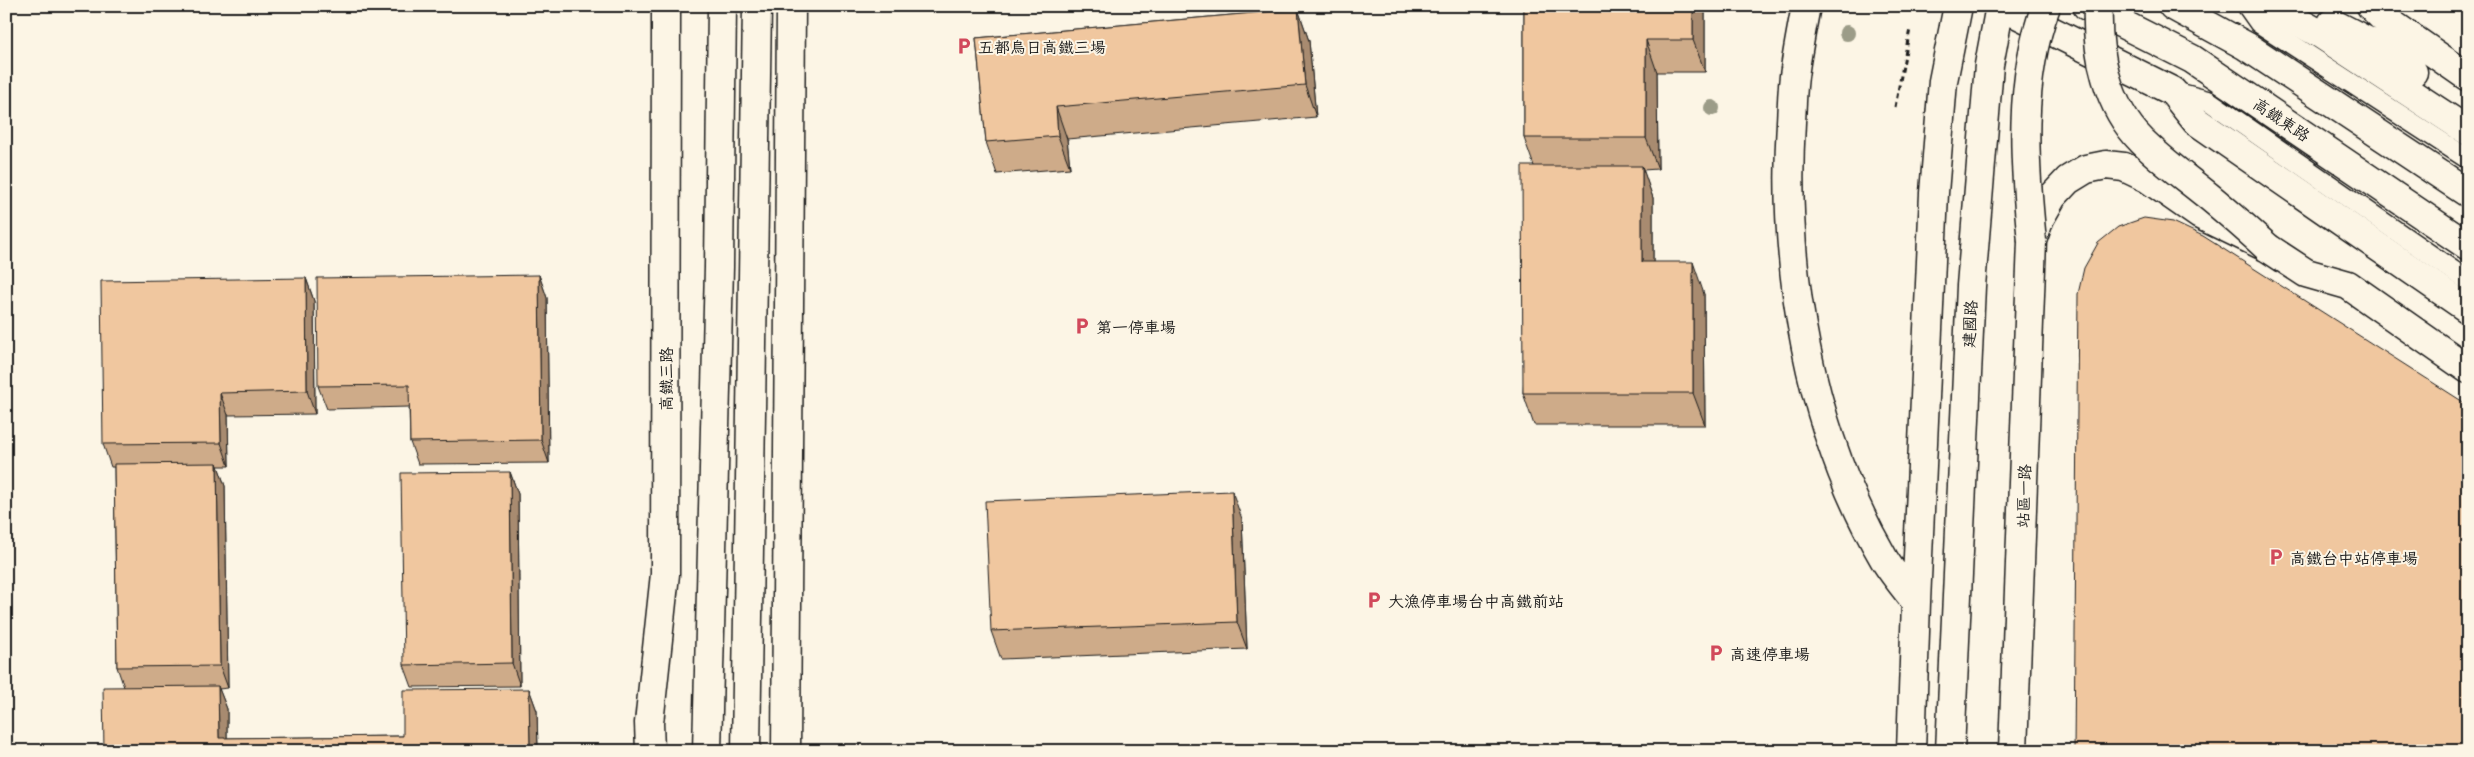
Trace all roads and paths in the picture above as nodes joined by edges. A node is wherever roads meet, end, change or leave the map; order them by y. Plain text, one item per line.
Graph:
1 (666, 6) edge
2 (722, 6) edge
3 (757, 6) edge
4 (791, 6) edge
5 (1806, 6) edge
6 (1958, 6) edge
7 (2001, 6) edge
8 (2046, 6) edge
9 (2087, 6) edge
10 (2098, 6) edge
11 (2173, 6) edge
12 (2247, 6) edge
13 (2270, 6) edge
14 (2299, 6) edge
15 (2371, 6) edge
16 (1910, 29) dead end
17 (2468, 77) edge
18 (2172, 90) junction
19 (1895, 107) dead end
20 (2468, 109) edge
21 (2468, 130) edge
22 (2468, 159) edge
23 (2468, 193) edge
24 (2032, 241) junction
25 (2468, 246) edge
26 (2268, 248) junction
27 (2468, 281) edge
28 (2468, 309) edge
29 (2468, 369) edge
30 (1916, 602) junction
31 (650, 751) edge
32 (707, 751) edge
33 (746, 751) edge
34 (786, 751) edge
35 (1911, 751) edge
36 (1950, 751) edge
37 (2013, 751) edge

1 - 31 street, 高鐵三路
2 - 32 street
3 - 33 street
4 - 34 street
5 - 30 street
6 - 30 street
7 - 18 street
7 - 36 street, 建國路
8 - 24 street, bridge
9 - 25 street, 高鐵東路
10 - 26 street, bridge
11 - 23 street
12 - 22 lane
13 - 21 street
14 - 20 street
15 - 17 street
16 - 19 path
18 - 27 lane
18 - 28 street
24 - 26 street, bridge
24 - 37 street, 站區一路
26 - 29 street
30 - 35 street

